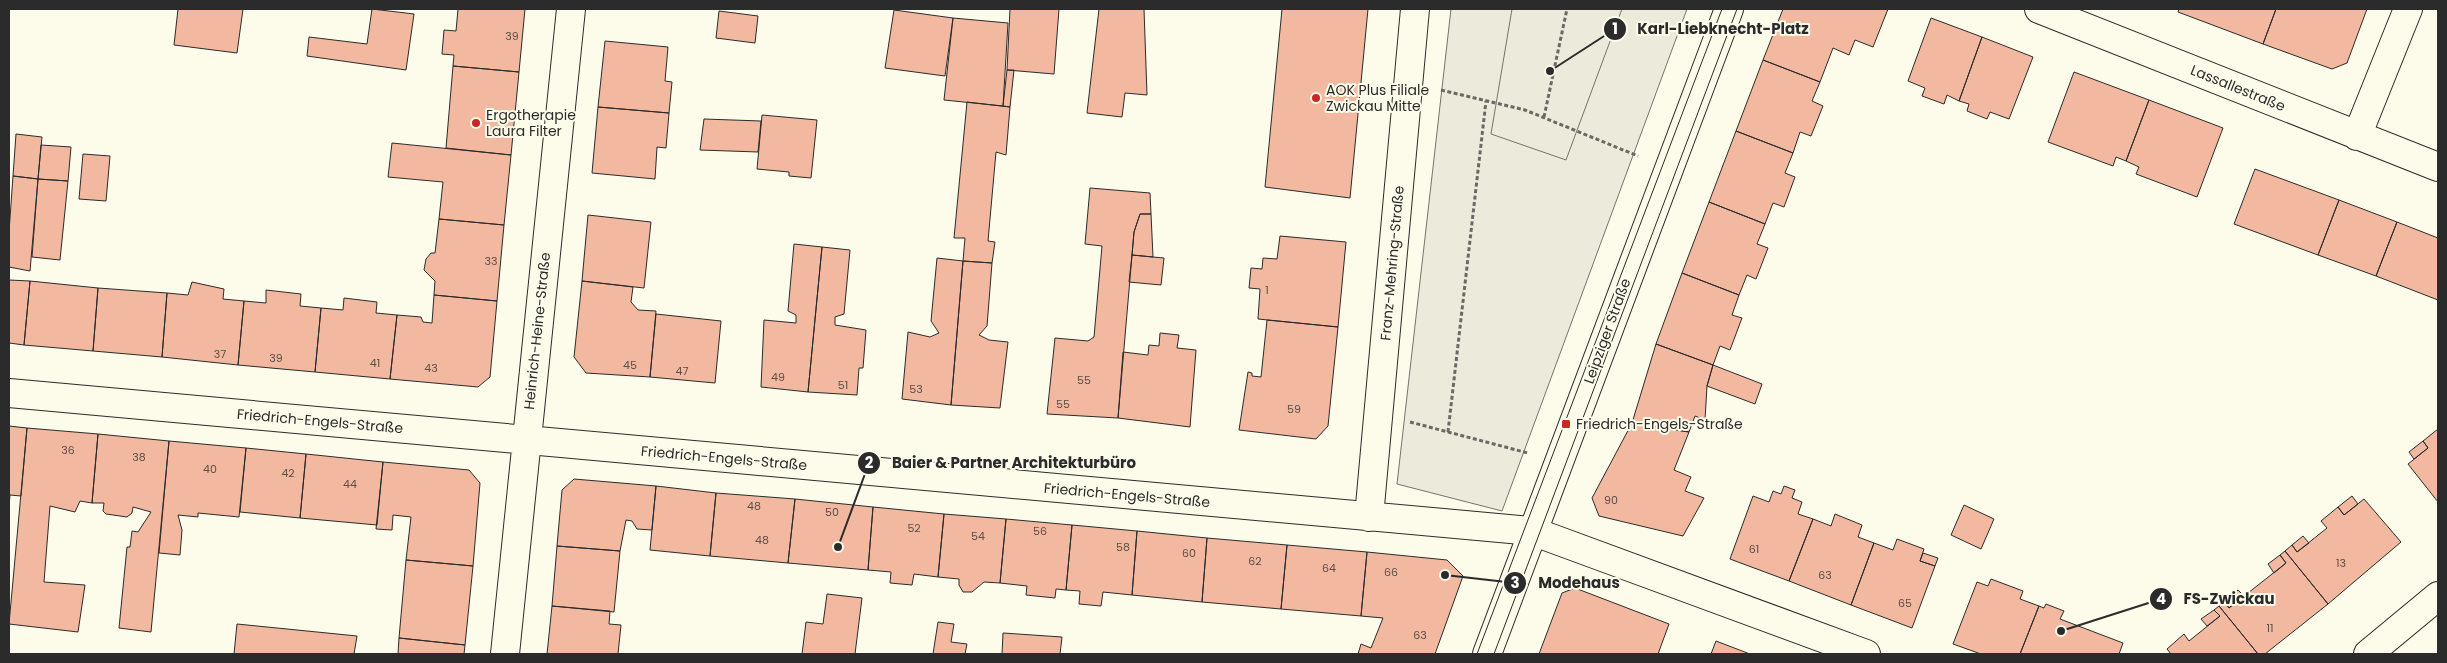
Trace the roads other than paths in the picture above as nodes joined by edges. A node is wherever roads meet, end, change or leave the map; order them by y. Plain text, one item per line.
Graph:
1 (571, 9) edge
2 (1415, 9) edge
3 (1729, 9) edge
4 (2038, 9) edge
5 (2408, 9) edge
6 (2357, 136) junction
7 (2438, 167) edge
8 (9, 393) edge
9 (525, 440) junction
10 (1369, 517) junction
11 (1532, 531) junction
12 (2438, 596) edge
13 (505, 654) edge
14 (1486, 654) edge
15 (1866, 654) edge
16 (2368, 654) edge

1 - 9 street, Heinrich-Heine-Straße
2 - 10 street, Franz-Mehring-Straße
3 - 11 street, Leipziger Straße
4 - 6 street, Lassallestraße
5 - 6 street
6 - 7 street, Lassallestraße
8 - 9 street, Friedrich-Engels-Straße
9 - 10 street, Friedrich-Engels-Straße
9 - 13 street, Heinrich-Heine-Straße
10 - 11 street, Friedrich-Engels-Straße
11 - 14 street, Leipziger Straße
11 - 15 street, Friedrich-Engels-Straße
12 - 16 street

